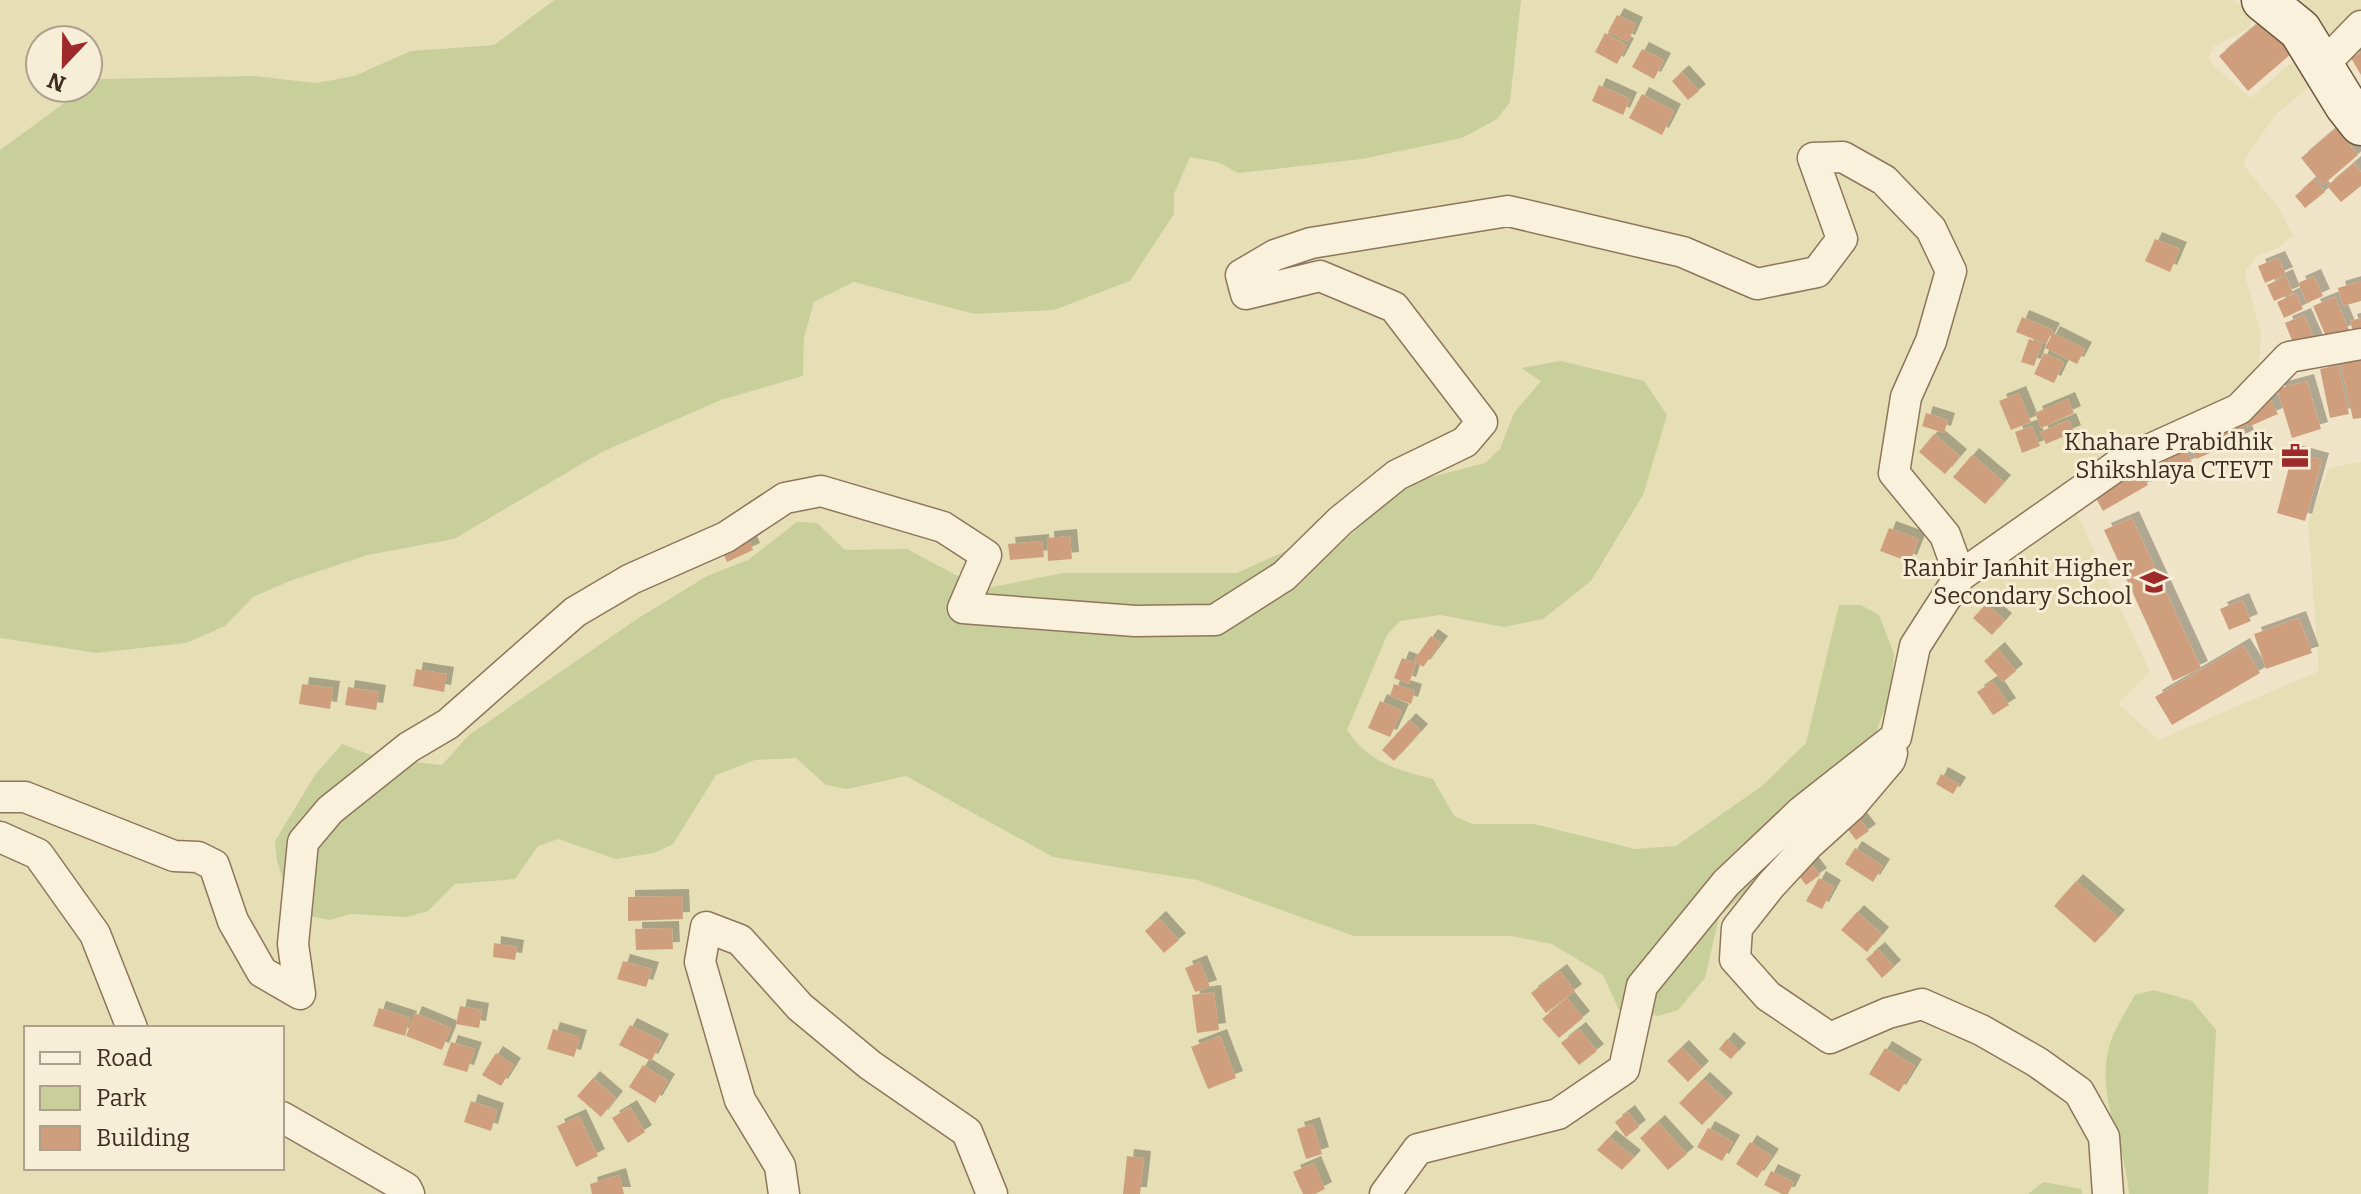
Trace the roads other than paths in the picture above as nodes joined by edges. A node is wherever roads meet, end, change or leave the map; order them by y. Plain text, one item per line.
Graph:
1 (2263, 0) edge
2 (2361, 26) edge
3 (2322, 66) junction
4 (2361, 124) edge
5 (2361, 344) edge
6 (1960, 576) junction
7 (1896, 737) junction
8 (0, 797) edge
9 (0, 837) edge
10 (131, 1026) edge
11 (284, 1118) edge
12 (409, 1194) edge
13 (784, 1194) edge
14 (992, 1194) edge
15 (1385, 1194) edge
16 (2108, 1194) edge

1 - 3 street
2 - 3 street
3 - 4 street
5 - 6 street
6 - 7 street
6 - 8 street
7 - 15 street
7 - 16 street
9 - 10 street
11 - 12 street
13 - 14 street

